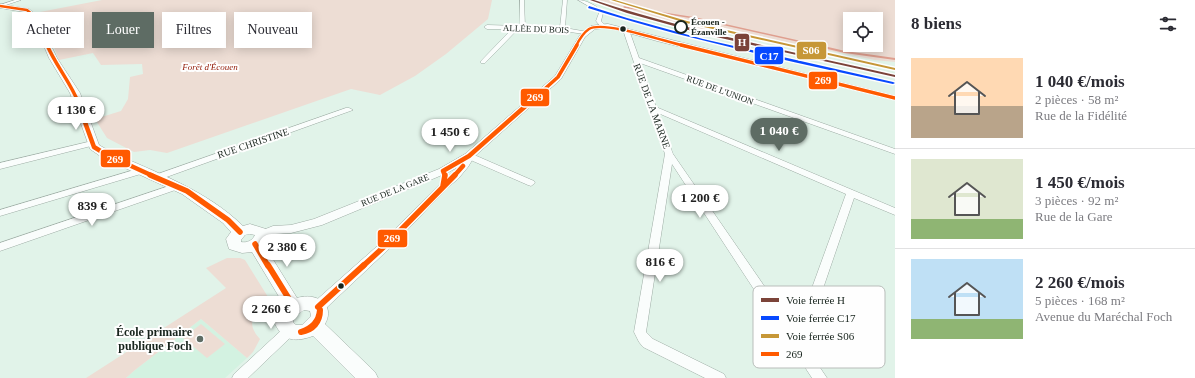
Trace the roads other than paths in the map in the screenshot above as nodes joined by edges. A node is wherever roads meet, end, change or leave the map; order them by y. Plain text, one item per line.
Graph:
1 (19, 0) edge
2 (522, 0) edge
3 (557, 0) edge
4 (565, 0) edge
5 (580, 0) edge
6 (0, 8) edge
7 (603, 26) junction
8 (487, 27) dead end
9 (516, 28) junction
10 (523, 28) junction
11 (562, 29) junction
12 (585, 32) junction
13 (627, 33) junction
14 (635, 59) junction
15 (483, 62) dead end
16 (895, 98) edge
17 (655, 109) junction
18 (349, 110) dead end
19 (92, 143) junction
20 (895, 152) edge
21 (669, 154) junction
22 (469, 156) junction
23 (0, 166) edge
24 (142, 171) junction
25 (443, 171) junction
26 (158, 177) junction
27 (531, 183) dead end
28 (178, 186) junction
29 (443, 186) junction
30 (851, 194) junction
31 (895, 212) edge
32 (0, 213) edge
33 (258, 240) junction
34 (0, 247) edge
35 (759, 286) edge
36 (818, 286) edge
37 (294, 307) junction
38 (318, 307) junction
39 (315, 326) junction
40 (290, 330) junction
41 (814, 368) edge
42 (239, 378) edge
43 (368, 378) edge
44 (719, 378) edge
45 (820, 378) edge

1 - 6 street
2 - 10 street
3 - 4 street
4 - 5 street
4 - 11 street
5 - 7 street
6 - 19 main road
7 - 12 street
7 - 13 street
8 - 9 street, ALLÉE DU BOIS
9 - 10 street, ALLÉE DU BOIS
9 - 15 street
10 - 11 street, ALLÉE DU BOIS
11 - 12 street, ALLÉE DU BOIS
12 - 22 street, RUE DE LA GARE
13 - 14 street, RUE DE LA MARNE
13 - 16 street
14 - 17 street, RUE DE LA MARNE
14 - 20 street, RUE DE L'UNION
17 - 21 street, RUE DE LA MARNE
17 - 30 street
18 - 26 street, RUE CHRISTINE
19 - 23 street
19 - 24 main road
21 - 35 street, RUE DE LA MARNE
21 - 44 street
22 - 25 street, RUE DE LA GARE
22 - 27 street
22 - 29 street
24 - 26 main road
24 - 32 street
25 - 29 street
25 - 33 street, RUE DE LA GARE
26 - 28 main road
28 - 33 main road
28 - 34 street
29 - 38 street
30 - 31 street
30 - 36 street
33 - 37 main road
37 - 38 main road
37 - 40 main road
38 - 39 main road
39 - 40 main road
39 - 43 main road
40 - 42 street
41 - 45 street, RUE DE LA MARNE

